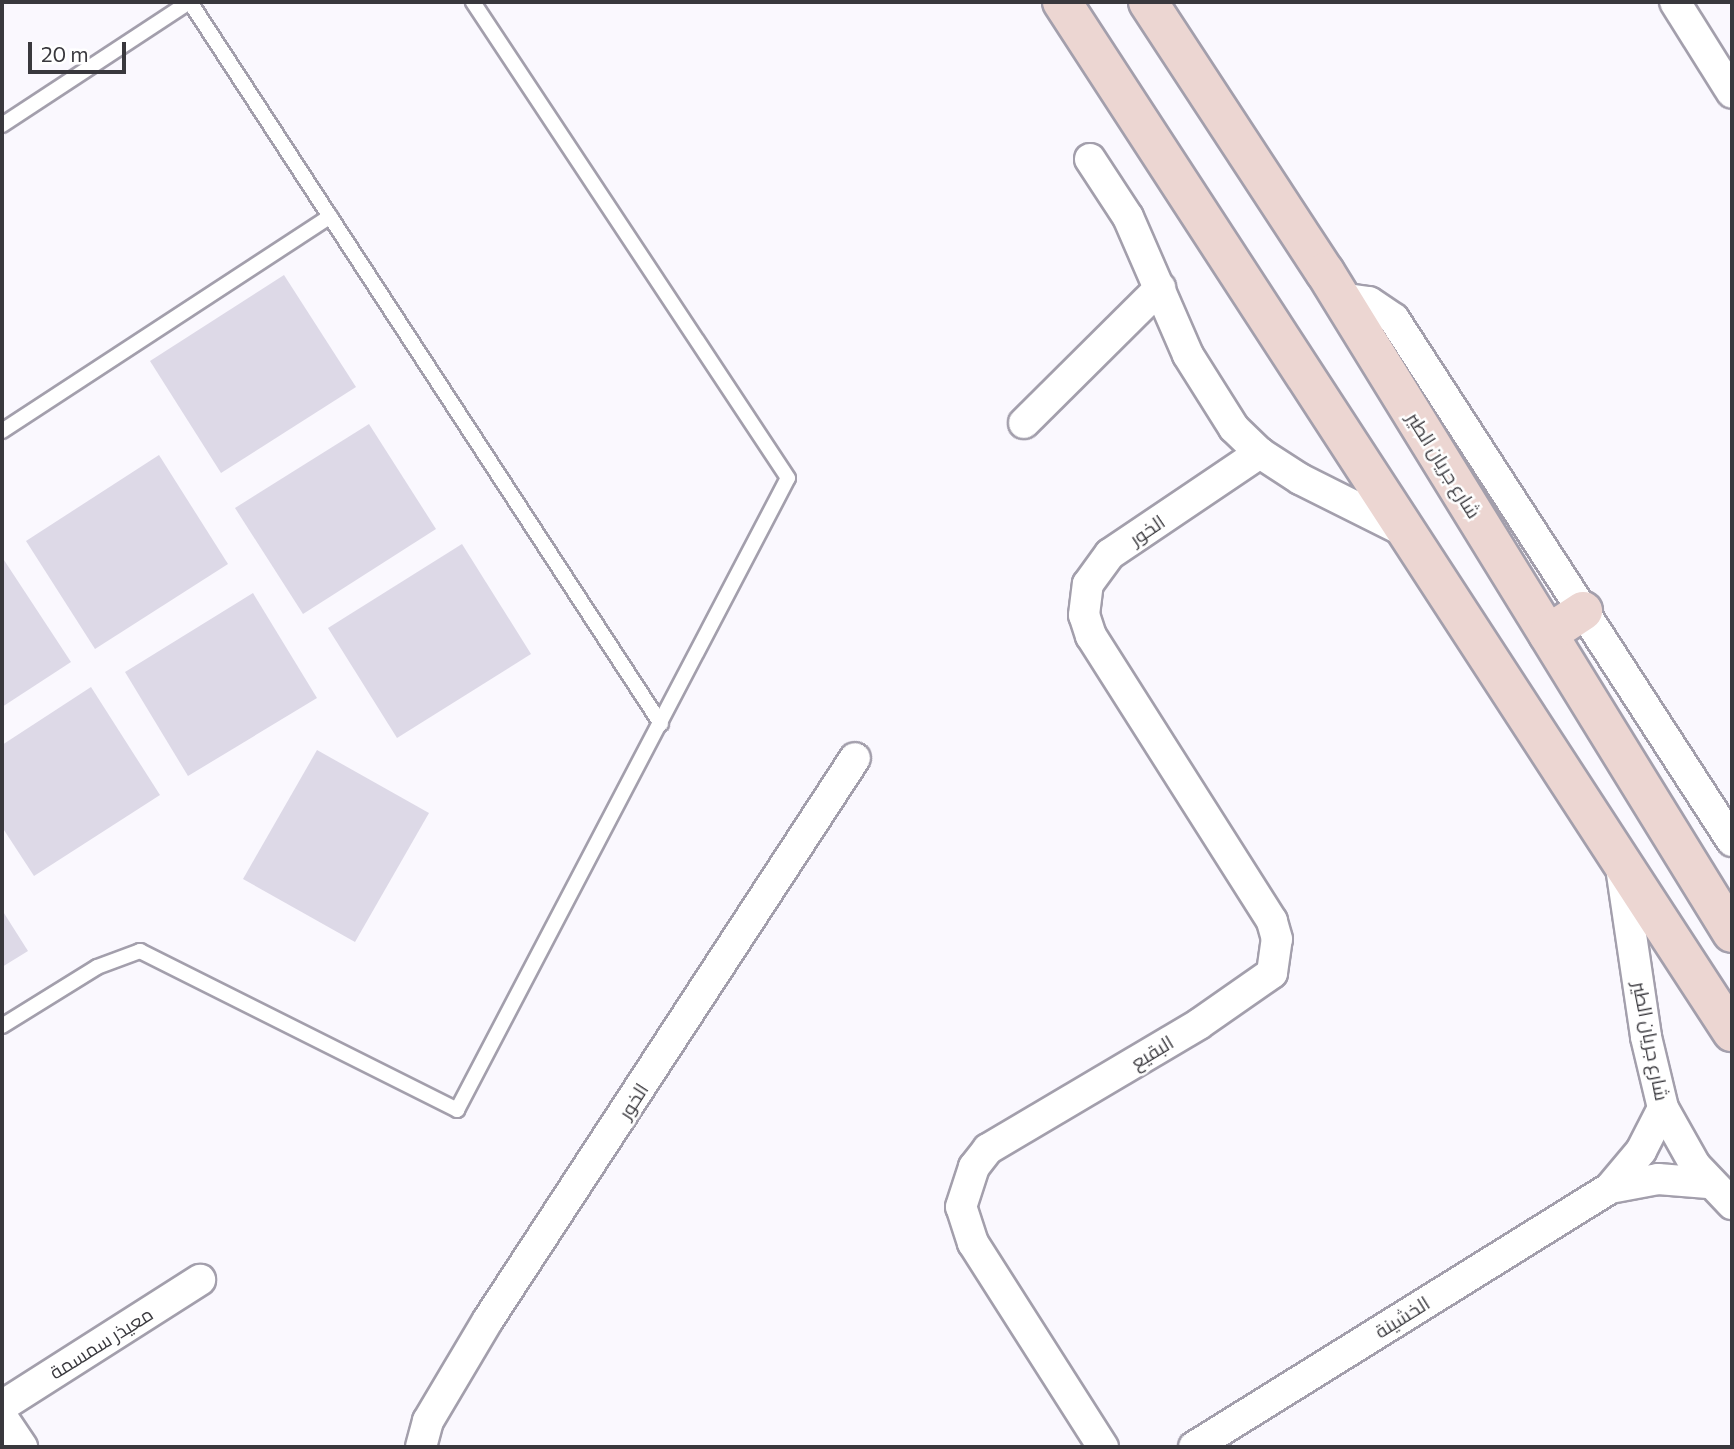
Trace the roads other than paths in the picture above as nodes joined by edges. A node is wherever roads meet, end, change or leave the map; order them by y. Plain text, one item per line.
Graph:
1 (190, 2) edge
2 (473, 2) edge
3 (1062, 2) edge
4 (1148, 2) edge
5 (1675, 2) edge
6 (1732, 93) edge
7 (2, 125) edge
8 (1090, 159) dead end
9 (330, 216) junction
10 (1160, 288) junction
11 (1340, 298) junction
12 (1024, 423) dead end
13 (2, 431) edge
14 (1260, 453) junction
15 (1408, 533) junction
16 (1583, 611) junction
17 (1548, 634) junction
18 (1091, 636) joint
19 (661, 724) junction
20 (855, 758) dead end
21 (1732, 841) edge
22 (1619, 856) junction
23 (1732, 933) edge
24 (2, 1026) edge
25 (1732, 1032) edge
26 (1663, 1108) junction
27 (1708, 1183) junction
28 (1609, 1188) junction
29 (1732, 1204) edge
30 (200, 1280) dead end
31 (2, 1406) edge
32 (2, 1417) edge
33 (22, 1447) edge
34 (421, 1447) edge
35 (1103, 1447) edge
36 (1194, 1447) edge

1 - 7 lane
1 - 9 lane
2 - 19 lane
3 - 15 street, شارع جريان الطير
4 - 11 street, شارع جريان الطير
5 - 6 street
8 - 10 street
9 - 13 lane
9 - 19 lane
10 - 12 street
10 - 14 street
11 - 16 street
11 - 17 street, شارع جريان الطير
14 - 15 street
14 - 18 street, الخور
15 - 22 street, شارع جريان الطير
16 - 17 street
16 - 21 street
17 - 23 street, شارع جريان الطير
18 - 35 street, البقيع
19 - 24 lane
20 - 34 street, الخور
22 - 25 street, شارع جريان الطير
22 - 26 street, شارع جريان الطير
26 - 27 street, شارع جريان الطير
26 - 28 street, الخشينة
27 - 28 street, الخشينة
27 - 29 street, شارع جريان الطير
28 - 36 street, الخشينة
30 - 31 street, معيذر سمسمة
32 - 33 street

